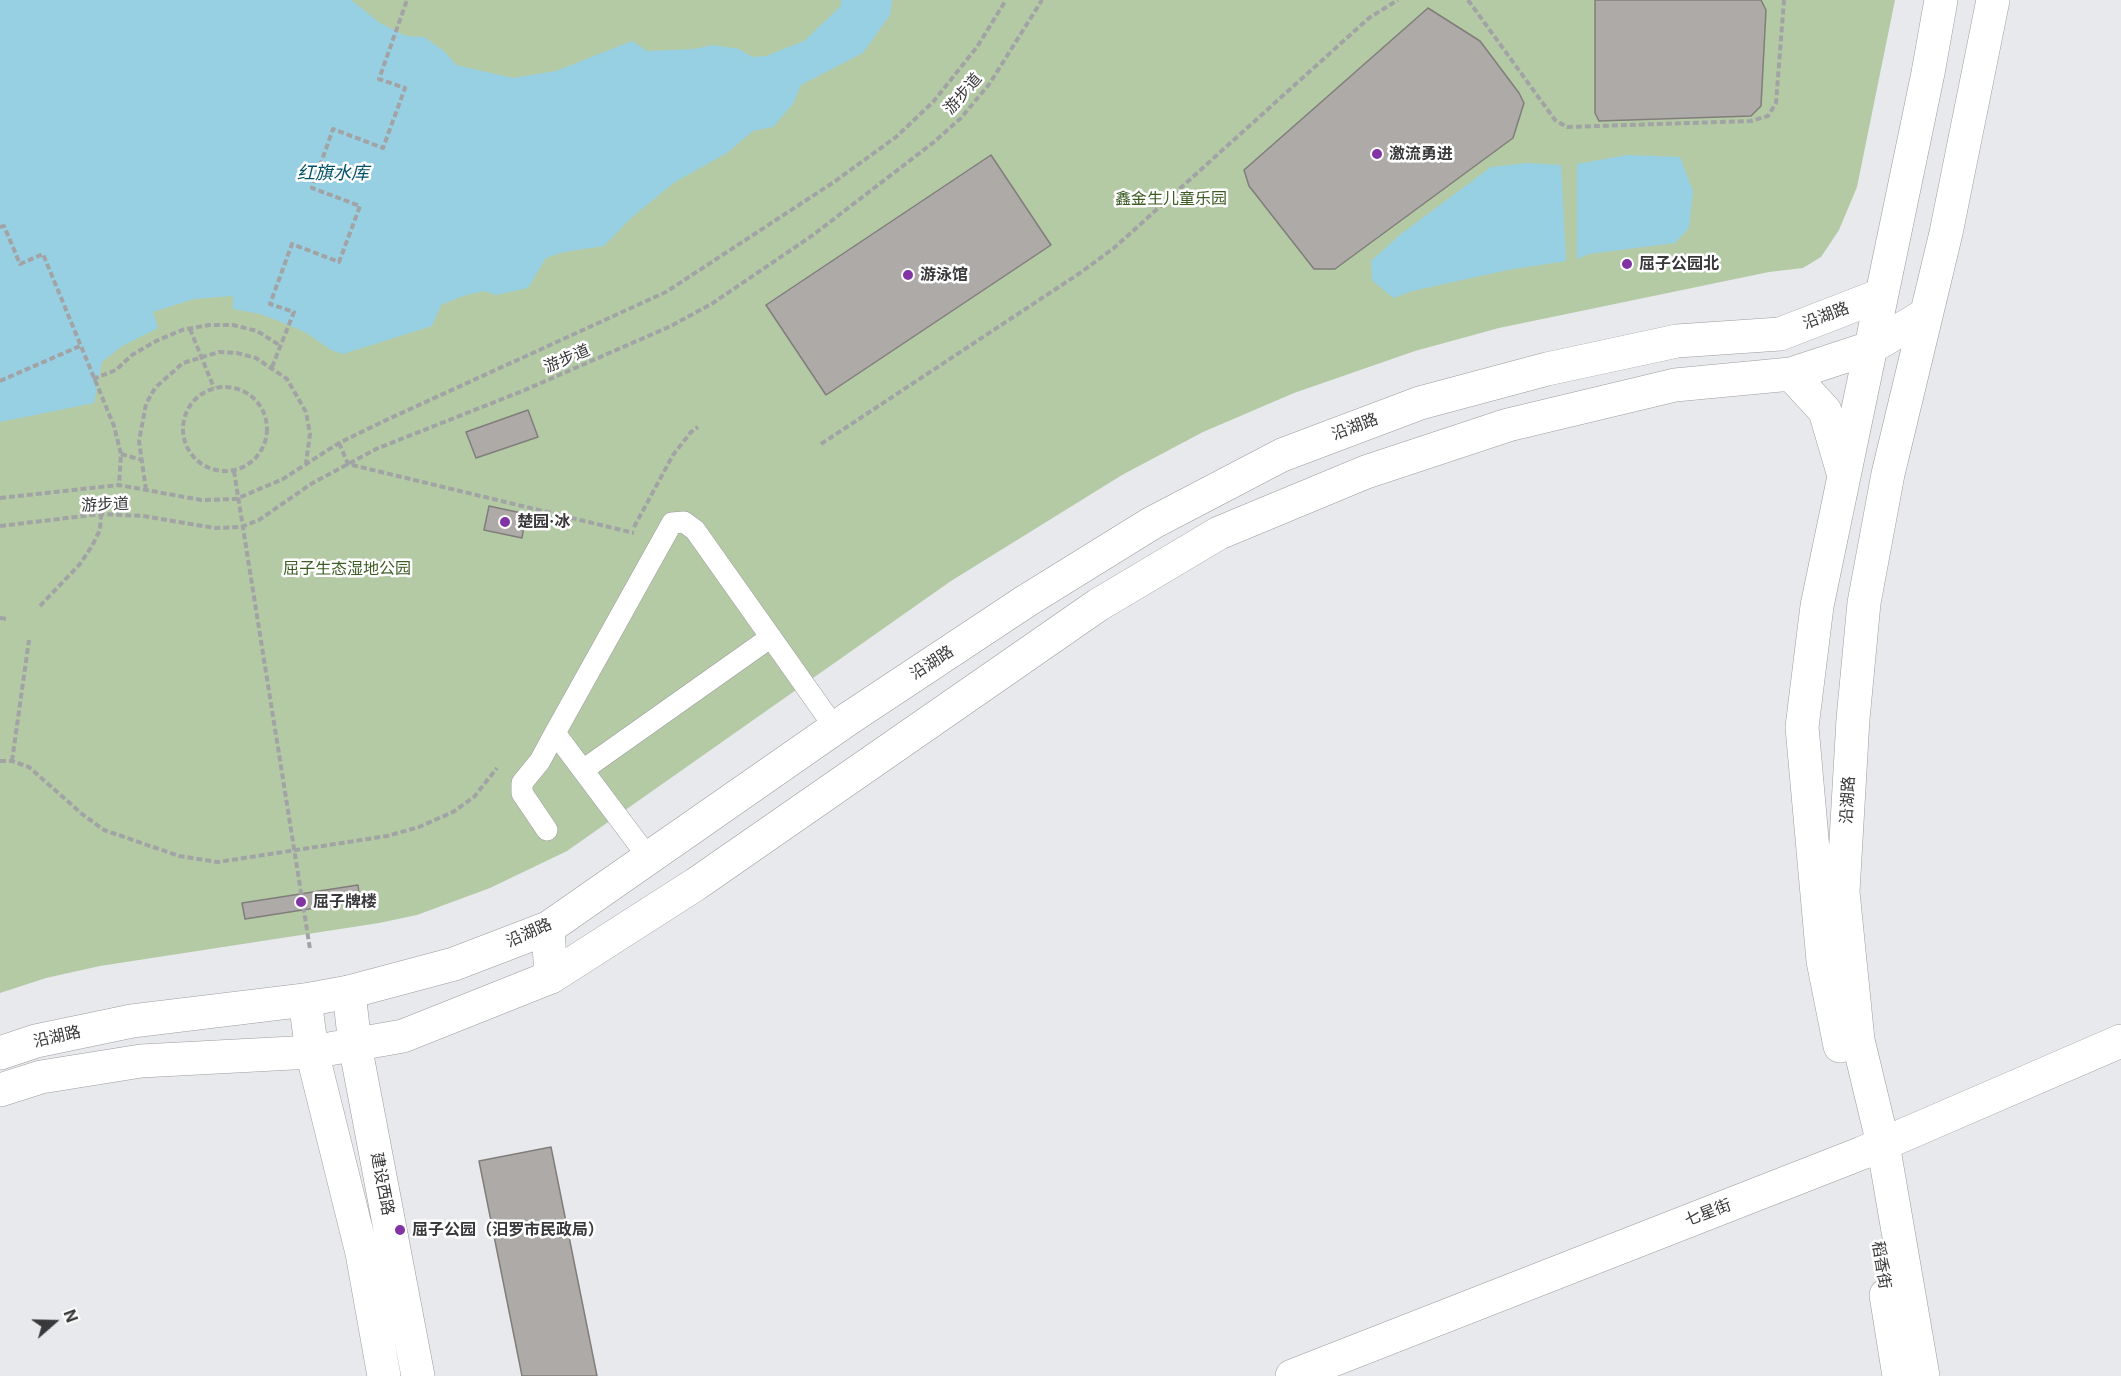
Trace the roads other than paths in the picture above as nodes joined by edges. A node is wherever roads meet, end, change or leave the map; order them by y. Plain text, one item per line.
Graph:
1 (1941, 0) edge
2 (1993, 0) edge
3 (1881, 295) junction
4 (1925, 315) junction
5 (1870, 348) junction
6 (1791, 374) junction
7 (1843, 474) junction
8 (771, 637) junction
9 (835, 728) junction
10 (555, 734) junction
11 (583, 770) junction
12 (547, 830) dead end
13 (648, 857) junction
14 (548, 928) junction
15 (551, 977) junction
16 (349, 992) junction
17 (305, 1000) junction
18 (2121, 1041) edge
19 (355, 1045) junction
20 (312, 1052) junction
21 (0, 1053) edge
22 (0, 1090) edge
23 (1872, 1148) junction
24 (384, 1376) edge
25 (418, 1376) edge
26 (1292, 1376) edge
27 (1899, 1376) edge
28 (1923, 1376) edge

1 - 3 main road, 沿湖路
2 - 4 main road, 沿湖路
3 - 5 main road, 沿湖路
3 - 9 main road, 沿湖路
4 - 5 main road
4 - 23 main road, 沿湖路
5 - 6 main road
5 - 7 main road, 沿湖路
6 - 7 main road, 沿湖路
6 - 15 main road
7 - 23 main road, 沿湖路
8 - 9 lane
8 - 10 lane
8 - 11 lane
9 - 13 main road, 沿湖路
10 - 11 lane
10 - 12 lane
11 - 13 lane
13 - 14 main road, 沿湖路
14 - 15 main road
14 - 16 main road, 沿湖路
15 - 19 main road
16 - 17 main road, 沿湖路
16 - 19 main road, 建设西路
17 - 20 main road
17 - 21 main road, 沿湖路
18 - 23 main road, 七星街
19 - 20 main road
19 - 25 main road, 建设西路
20 - 22 main road
20 - 24 main road
23 - 26 main road, 七星街
23 - 27 main road, 稻香街
23 - 28 main road

